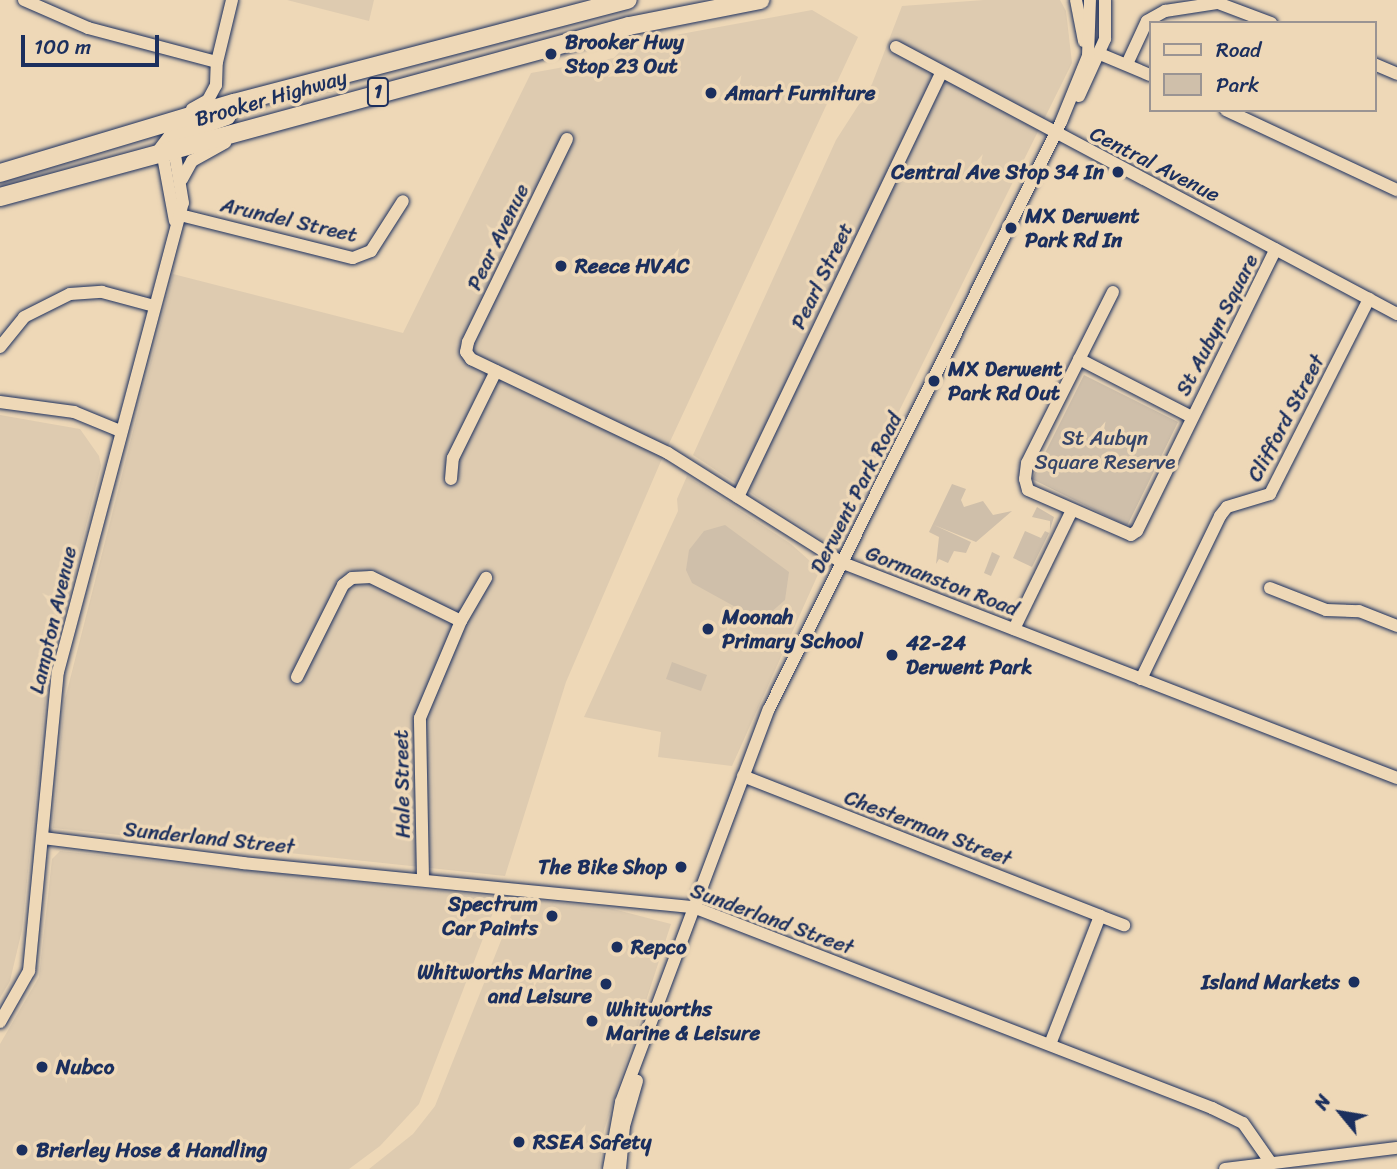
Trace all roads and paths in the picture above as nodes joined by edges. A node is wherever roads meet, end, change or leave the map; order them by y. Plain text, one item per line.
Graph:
1 (24, 0) edge
2 (232, 0) edge
3 (628, 0) edge
4 (760, 0) edge
5 (1076, 0) edge
6 (1090, 0) edge
7 (1116, 0) edge
8 (1105, 6) edge
9 (1266, 21) edge
10 (896, 47) dead end
11 (1100, 54) junction
12 (217, 62) junction
13 (1127, 64) junction
14 (1376, 65) edge
15 (1083, 69) junction
16 (942, 72) junction
17 (1148, 74) edge
18 (1397, 74) edge
19 (319, 82) junction
20 (216, 85) junction
21 (234, 103) junction
22 (327, 105) junction
23 (1230, 112) edge
24 (167, 121) junction
25 (1061, 122) junction
26 (1055, 135) junction
27 (568, 139) dead end
28 (168, 147) junction
29 (8, 170) edge
30 (182, 181) junction
31 (1397, 190) edge
32 (0, 197) edge
33 (403, 201) dead end
34 (180, 215) junction
35 (176, 229) junction
36 (1276, 249) junction
37 (1113, 292) dead end
38 (1369, 299) junction
39 (153, 306) junction
40 (1397, 314) edge
41 (0, 347) edge
42 (466, 352) joint
43 (1079, 359) junction
44 (496, 371) junction
45 (0, 402) edge
46 (1192, 417) junction
47 (120, 431) junction
48 (451, 479) dead end
49 (738, 497) junction
50 (1071, 512) junction
51 (843, 563) junction
52 (486, 578) dead end
53 (1270, 589) dead end
54 (461, 621) junction
55 (1397, 626) edge
56 (1014, 629) junction
57 (297, 677) dead end
58 (1141, 679) junction
59 (743, 775) junction
60 (1397, 778) edge
61 (43, 838) junction
62 (423, 878) junction
63 (693, 907) junction
64 (1100, 915) junction
65 (1124, 925) dead end
66 (0, 1022) edge
67 (1050, 1044) junction
68 (644, 1046) junction
69 (1397, 1148) edge
70 (1271, 1163) junction
71 (1314, 1164) edge
72 (609, 1169) edge
73 (620, 1169) edge
74 (1225, 1169) edge

1 - 12 street
2 - 12 street
3 - 19 highway, Brooker Highway / 1
4 - 22 highway, Brooker Highway / 1
5 - 15 street
6 - 15 street, Derwent Park Road
7 - 8 street
8 - 11 street, Derwent Park Road
9 - 13 street
10 - 16 street, Central Avenue
11 - 13 street
11 - 25 street, Derwent Park Road
12 - 20 street
13 - 17 street
14 - 18 street
15 - 25 street, Derwent Park Road
16 - 26 street, Central Avenue
16 - 49 street, Pearl Street
19 - 21 highway, Brooker Highway / 1
19 - 28 highway
20 - 21 street
20 - 24 street
21 - 24 highway, Brooker Highway / 1
22 - 28 highway, Brooker Highway / 1
22 - 30 street
23 - 31 street
24 - 29 highway, Brooker Highway / 1
25 - 26 street, Derwent Park Road
26 - 36 street, Central Avenue
26 - 51 street, Derwent Park Road
27 - 42 street, Pear Avenue
28 - 29 highway
28 - 30 street, Lampton Avenue
28 - 32 highway, Brooker Highway / 1
28 - 35 street, Lampton Avenue
30 - 34 street, Lampton Avenue
33 - 34 street, Arundel Street
34 - 35 street, Lampton Avenue
35 - 39 street, Lampton Avenue
36 - 38 street, Central Avenue
36 - 46 street, St Aubyn Square
37 - 43 street, St Aubyn Square
38 - 40 street, Central Avenue
38 - 58 street, Clifford Street
39 - 41 street
39 - 47 street, Lampton Avenue
42 - 44 street, Gormanston Road
43 - 46 street, St Aubyn Square
43 - 50 street, St Aubyn Square
44 - 48 street
44 - 49 street, Gormanston Road
45 - 47 street
46 - 50 street, St Aubyn Square
47 - 61 street, Lampton Avenue
49 - 51 street, Gormanston Road
50 - 56 street
51 - 56 street, Gormanston Road
51 - 59 street, Derwent Park Road
52 - 54 street, Hale Street
53 - 55 street
54 - 57 street
54 - 62 street, Hale Street
56 - 58 street, Gormanston Road
58 - 60 street, Gormanston Road
59 - 63 street, Derwent Park Road
59 - 64 street, Chesterman Street
61 - 62 street, Sunderland Street
61 - 66 street, Lampton Avenue
62 - 63 street, Sunderland Street
63 - 67 street, Sunderland Street
63 - 68 street, Derwent Park Road
64 - 65 street, Chesterman Street
64 - 67 street
67 - 70 street, Sunderland Street
68 - 72 street, Derwent Park Road
68 - 73 street, Derwent Park Road
69 - 71 street
70 - 71 street
70 - 74 street

